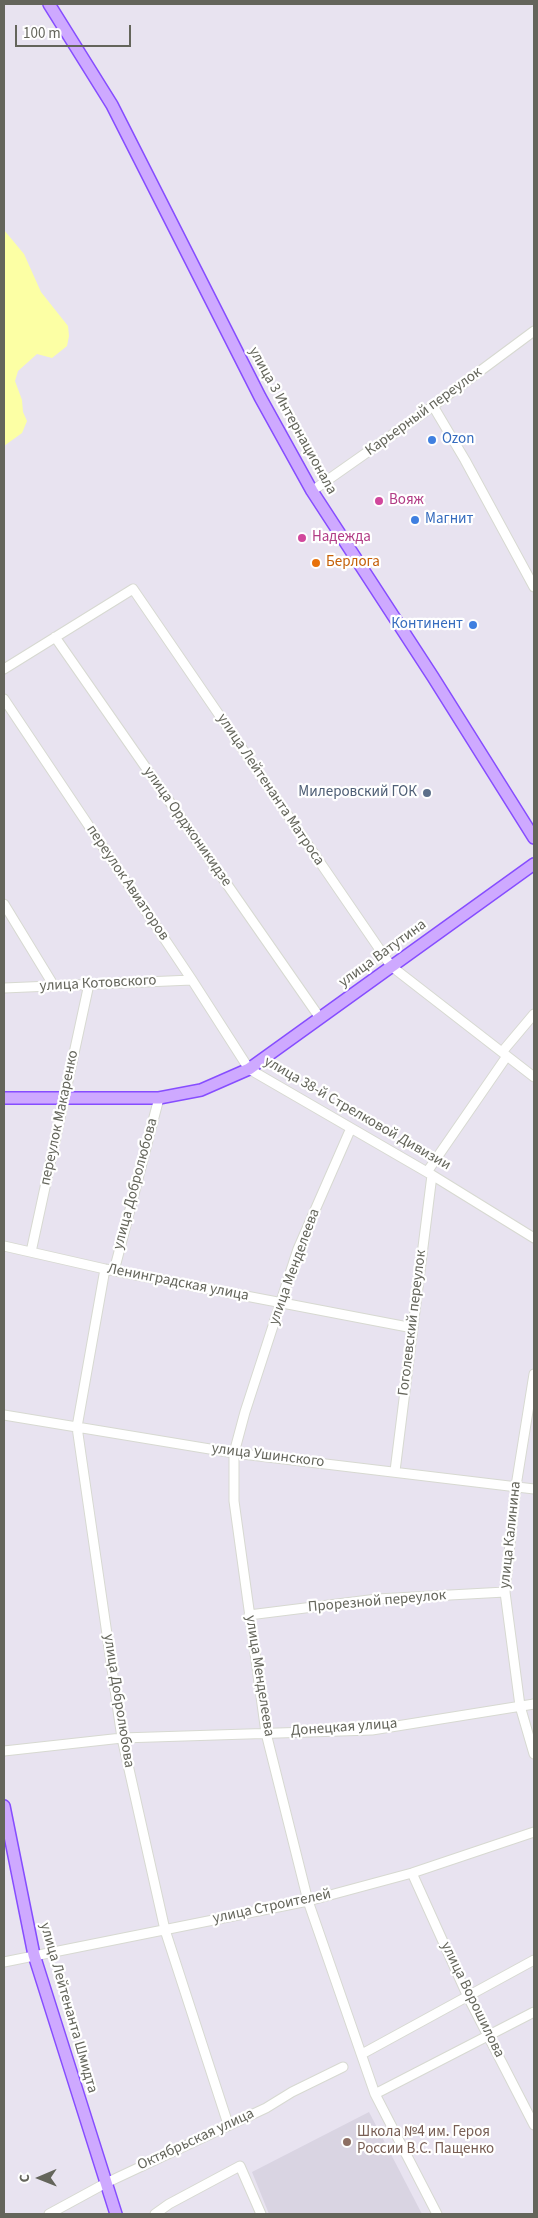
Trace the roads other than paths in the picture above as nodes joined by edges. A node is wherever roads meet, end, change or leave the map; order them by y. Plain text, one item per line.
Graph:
1 (48, 4) edge
2 (534, 331) edge
3 (433, 406) junction
4 (312, 492) junction
5 (534, 587) edge
6 (55, 637) junction
7 (4, 669) edge
8 (4, 700) edge
9 (534, 838) edge
10 (534, 864) edge
11 (4, 904) edge
12 (391, 966) junction
13 (192, 980) junction
14 (88, 984) junction
15 (54, 986) junction
16 (4, 988) edge
17 (534, 1014) edge
18 (320, 1018) junction
19 (504, 1054) junction
20 (249, 1069) junction
21 (534, 1077) edge
22 (4, 1098) edge
23 (64, 1098) junction
24 (159, 1098) junction
25 (351, 1128) junction
26 (429, 1173) junction
27 (534, 1238) edge
28 (4, 1246) edge
29 (31, 1252) junction
30 (109, 1270) junction
31 (280, 1303) junction
32 (413, 1328) junction
33 (534, 1374) edge
34 (4, 1414) edge
35 (78, 1427) junction
36 (234, 1453) junction
37 (395, 1471) junction
38 (516, 1486) junction
39 (534, 1489) edge
40 (505, 1592) junction
41 (249, 1616) junction
42 (534, 1704) edge
43 (520, 1706) junction
44 (266, 1733) junction
45 (122, 1738) junction
46 (4, 1750) edge
47 (534, 1754) edge
48 (4, 1806) edge
49 (534, 1832) edge
50 (412, 1873) junction
51 (308, 1901) junction
52 (164, 1930) junction
53 (34, 1955) junction
54 (534, 1960) edge
55 (4, 1962) edge
56 (468, 1997) junction
57 (534, 2012) edge
58 (489, 2036) junction
59 (362, 2054) junction
60 (343, 2067) dead end
61 (375, 2094) junction
62 (228, 2124) junction
63 (534, 2125) edge
64 (106, 2183) junction
65 (49, 2214) edge
66 (116, 2214) edge
67 (155, 2214) edge
68 (261, 2214) edge
69 (437, 2214) edge

1 - 4 main road, улица 3 Интернационала
2 - 3 street, Карьерный переулок
3 - 4 street, Карьерный переулок
3 - 5 street
4 - 9 main road, улица 3 Интернационала
6 - 7 street, улица Лейтенанта Матроса
6 - 12 street, улица Лейтенанта Матроса
6 - 18 street, улица Орджоникидзе
8 - 13 street, переулок Авиаторов
10 - 12 main road, улица Ватутина
11 - 15 street
12 - 18 main road, улица Ватутина
12 - 19 street, улица Лейтенанта Матроса
13 - 14 street, улица Котовского
13 - 20 street, переулок Авиаторов
14 - 15 street, улица Котовского
14 - 23 street, переулок Макаренко
15 - 16 street, улица Котовского
17 - 19 street, Гоголевский переулок
18 - 20 main road, улица Ватутина
19 - 21 street, улица Лейтенанта Матроса
19 - 26 street, Гоголевский переулок
20 - 24 main road, улица 38-й Стрелковой Дивизии
20 - 25 street, улица 38-й Стрелковой Дивизии
22 - 23 main road, улица 38-й Стрелковой Дивизии
23 - 24 main road, улица 38-й Стрелковой Дивизии
23 - 29 street, переулок Макаренко
24 - 30 street, улица Добролюбова
25 - 26 street, улица 38-й Стрелковой Дивизии
25 - 31 street, улица Менделеева
26 - 27 street, улица 38-й Стрелковой Дивизии
26 - 32 street, Гоголевский переулок
28 - 29 street, Ленинградская улица
29 - 30 street, Ленинградская улица
30 - 31 street, Ленинградская улица
30 - 35 street, улица Добролюбова
31 - 32 street, Ленинградская улица
31 - 36 street, улица Менделеева
32 - 37 street, Гоголевский переулок
33 - 38 street, улица Калинина
34 - 35 street, улица Ушинского
35 - 36 street, улица Ушинского
35 - 45 street, улица Добролюбова
36 - 37 street, улица Ушинского
36 - 41 street, улица Менделеева
37 - 38 street, улица Ушинского
38 - 39 street, улица Ушинского
38 - 40 street, улица Калинина
40 - 41 street, Прорезной переулок
40 - 43 street, улица Калинина
41 - 44 street, улица Менделеева
42 - 43 street, Донецкая улица
43 - 44 street, Донецкая улица
43 - 47 street, улица Калинина
44 - 45 street, Донецкая улица
44 - 51 street, улица Менделеева
45 - 46 street, Донецкая улица
45 - 52 street, улица Добролюбова
48 - 53 main road, улица Лейтенанта Шмидта
49 - 50 street, улица Строителей
50 - 51 street, улица Строителей
50 - 56 street, улица Ворошилова
51 - 52 street, улица Строителей
51 - 59 street, улица Менделеева
52 - 53 street, улица Строителей
52 - 62 street, улица Добролюбова
53 - 55 street, улица Строителей
53 - 64 main road, улица Лейтенанта Шмидта
54 - 56 street
56 - 58 street, улица Ворошилова
56 - 59 street
57 - 58 street
58 - 61 street
58 - 63 street, улица Ворошилова
59 - 61 street, улица Менделеева
60 - 62 street, Октябрьская улица
61 - 69 street, улица Менделеева
62 - 64 street, Октябрьская улица
64 - 65 street, Октябрьская улица
64 - 66 main road, улица Лейтенанта Шмидта
67 - 68 street

